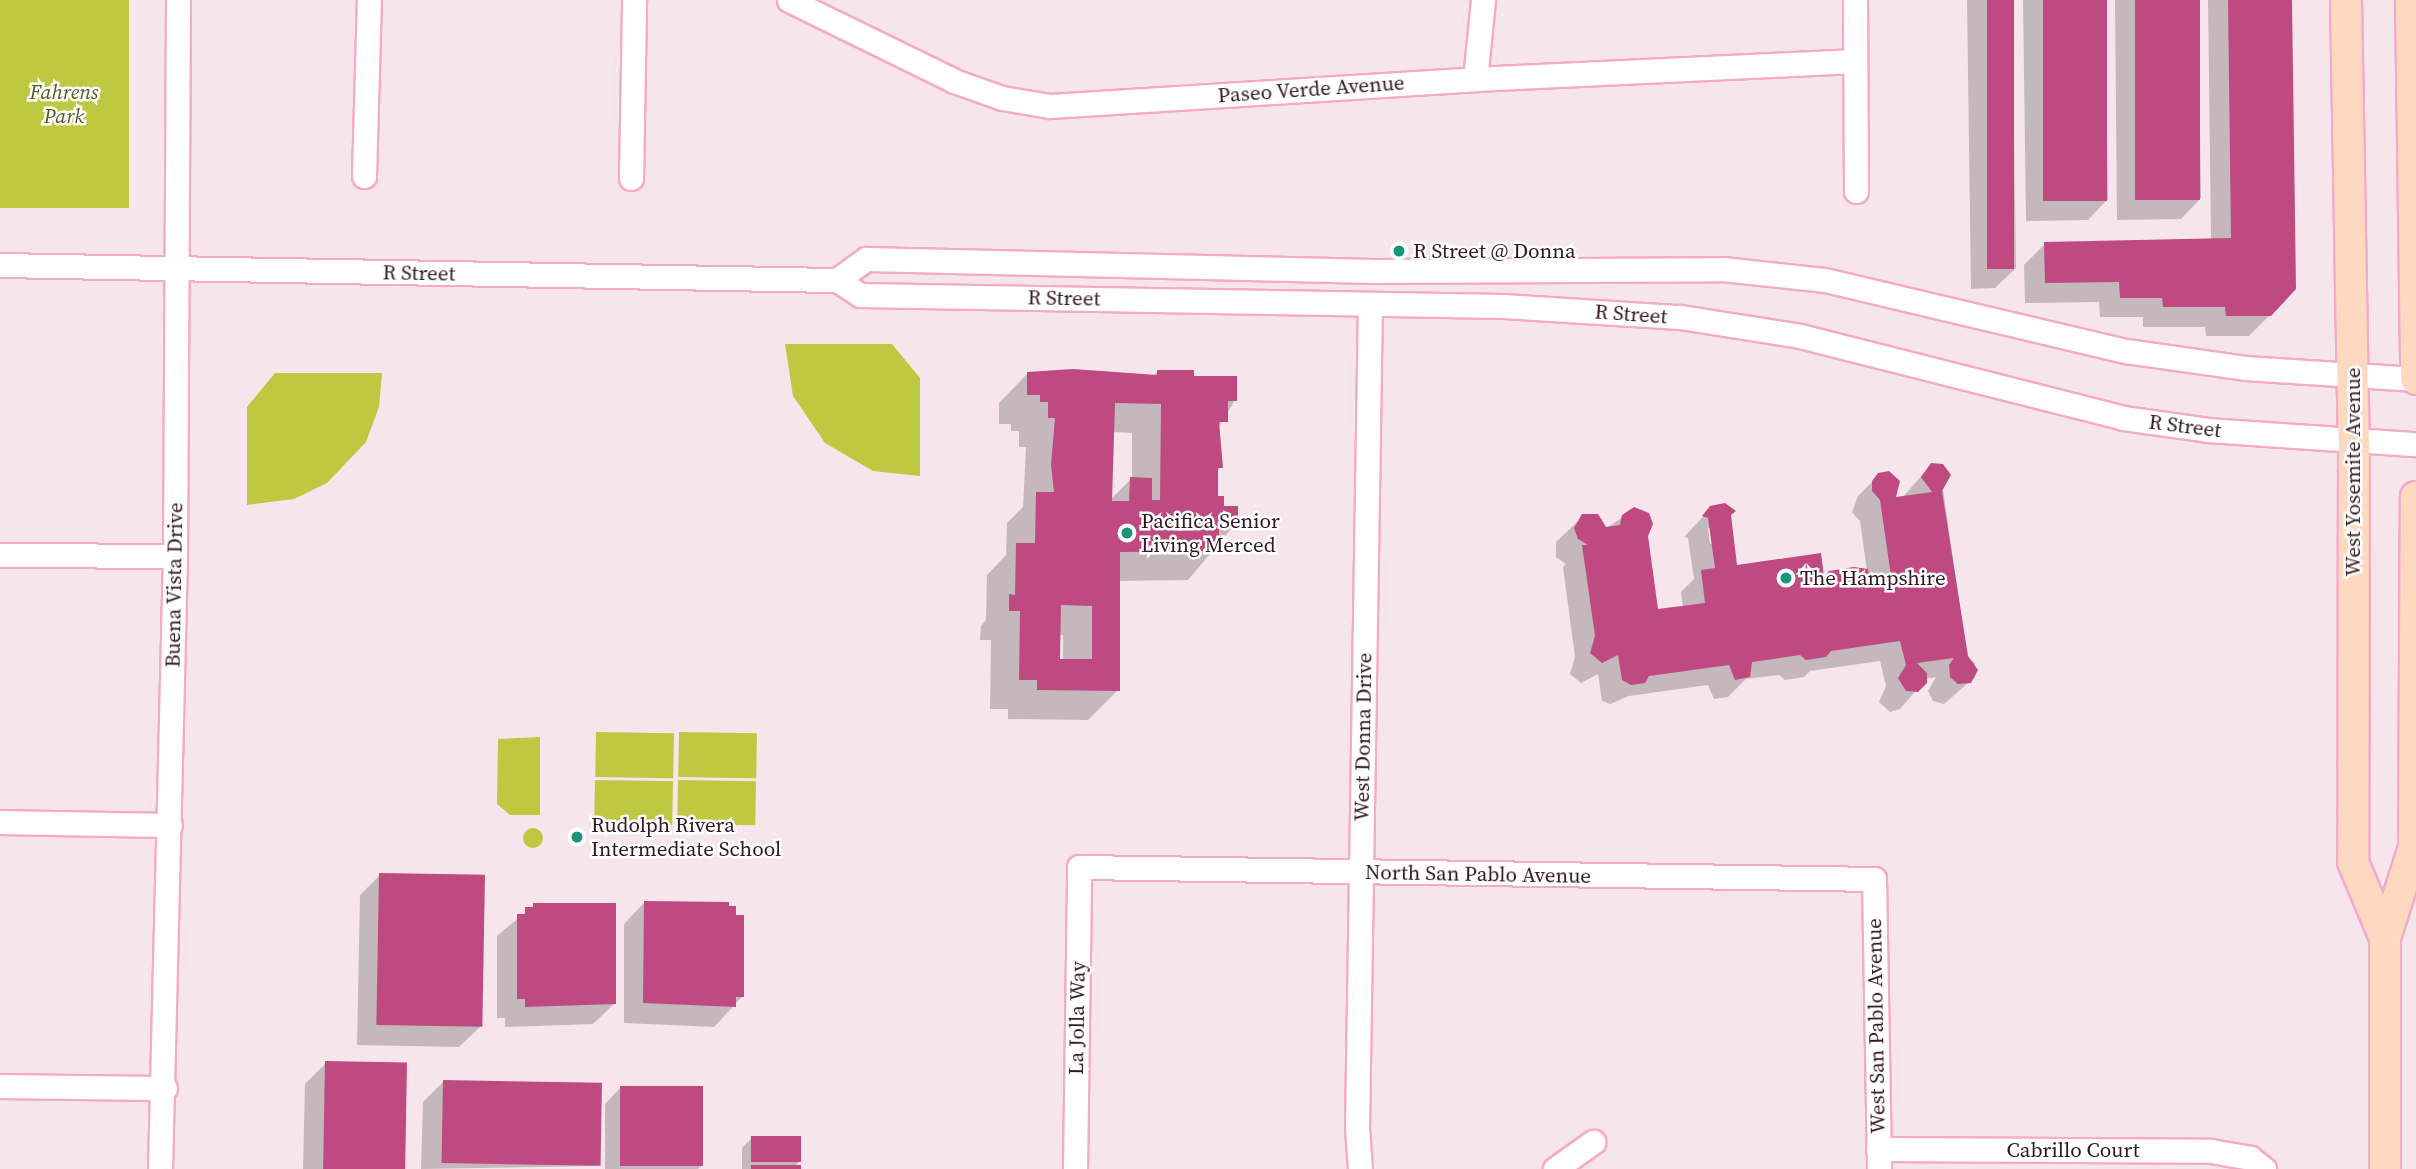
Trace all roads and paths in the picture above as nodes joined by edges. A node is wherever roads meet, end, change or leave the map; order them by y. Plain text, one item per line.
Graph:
1 (178, 0) edge
2 (369, 0) edge
3 (634, 0) edge
4 (789, 0) edge
5 (1483, 0) edge
6 (1856, 0) edge
7 (2346, 0) edge
8 (2412, 0) edge
9 (1855, 61) junction
10 (1475, 79) junction
11 (364, 176) dead end
12 (631, 178) dead end
13 (1856, 191) dead end
14 (0, 265) edge
15 (177, 269) junction
16 (837, 280) junction
17 (1370, 304) junction
18 (2353, 375) junction
19 (2416, 379) edge
20 (2354, 441) junction
21 (2416, 444) edge
22 (2416, 497) edge
23 (0, 555) edge
24 (174, 556) junction
25 (2415, 797) edge
26 (0, 822) edge
27 (170, 825) junction
28 (1079, 867) joint
29 (1361, 872) junction
30 (1874, 882) joint
31 (2385, 938) junction
32 (0, 1086) edge
33 (165, 1088) junction
34 (1593, 1142) dead end
35 (1878, 1159) edge
36 (160, 1169) edge
37 (1075, 1169) edge
38 (1360, 1169) edge
39 (1555, 1169) edge
40 (2264, 1169) edge
41 (2385, 1169) edge

1 - 15 street, Buena Vista Drive
2 - 11 street
3 - 12 street
4 - 10 street, Paseo Verde Avenue
5 - 10 street
6 - 9 street
7 - 18 main road, West Yosemite Avenue
8 - 19 main road
9 - 10 street, Paseo Verde Avenue
9 - 13 street
14 - 15 street, R Street
15 - 16 street, R Street
15 - 24 street, Buena Vista Drive
16 - 17 street, R Street
16 - 18 street, R Street
17 - 20 street, R Street
17 - 29 street, West Donna Drive
18 - 19 street, R Street
18 - 20 main road, West Yosemite Avenue
20 - 21 street, R Street
20 - 31 main road, West Yosemite Avenue
22 - 25 main road, West Yosemite Avenue
23 - 24 street
24 - 27 street, Buena Vista Drive
25 - 31 main road, West Yosemite Avenue
26 - 27 street
27 - 33 street, Buena Vista Drive
28 - 29 street, North San Pablo Avenue
28 - 37 street, La Jolla Way
29 - 30 street, North San Pablo Avenue
29 - 38 street, West Donna Drive
30 - 35 street, West San Pablo Avenue
31 - 41 main road, West Yosemite Avenue
32 - 33 street
33 - 36 street, Buena Vista Drive
34 - 39 street
35 - 40 street, Cabrillo Court

